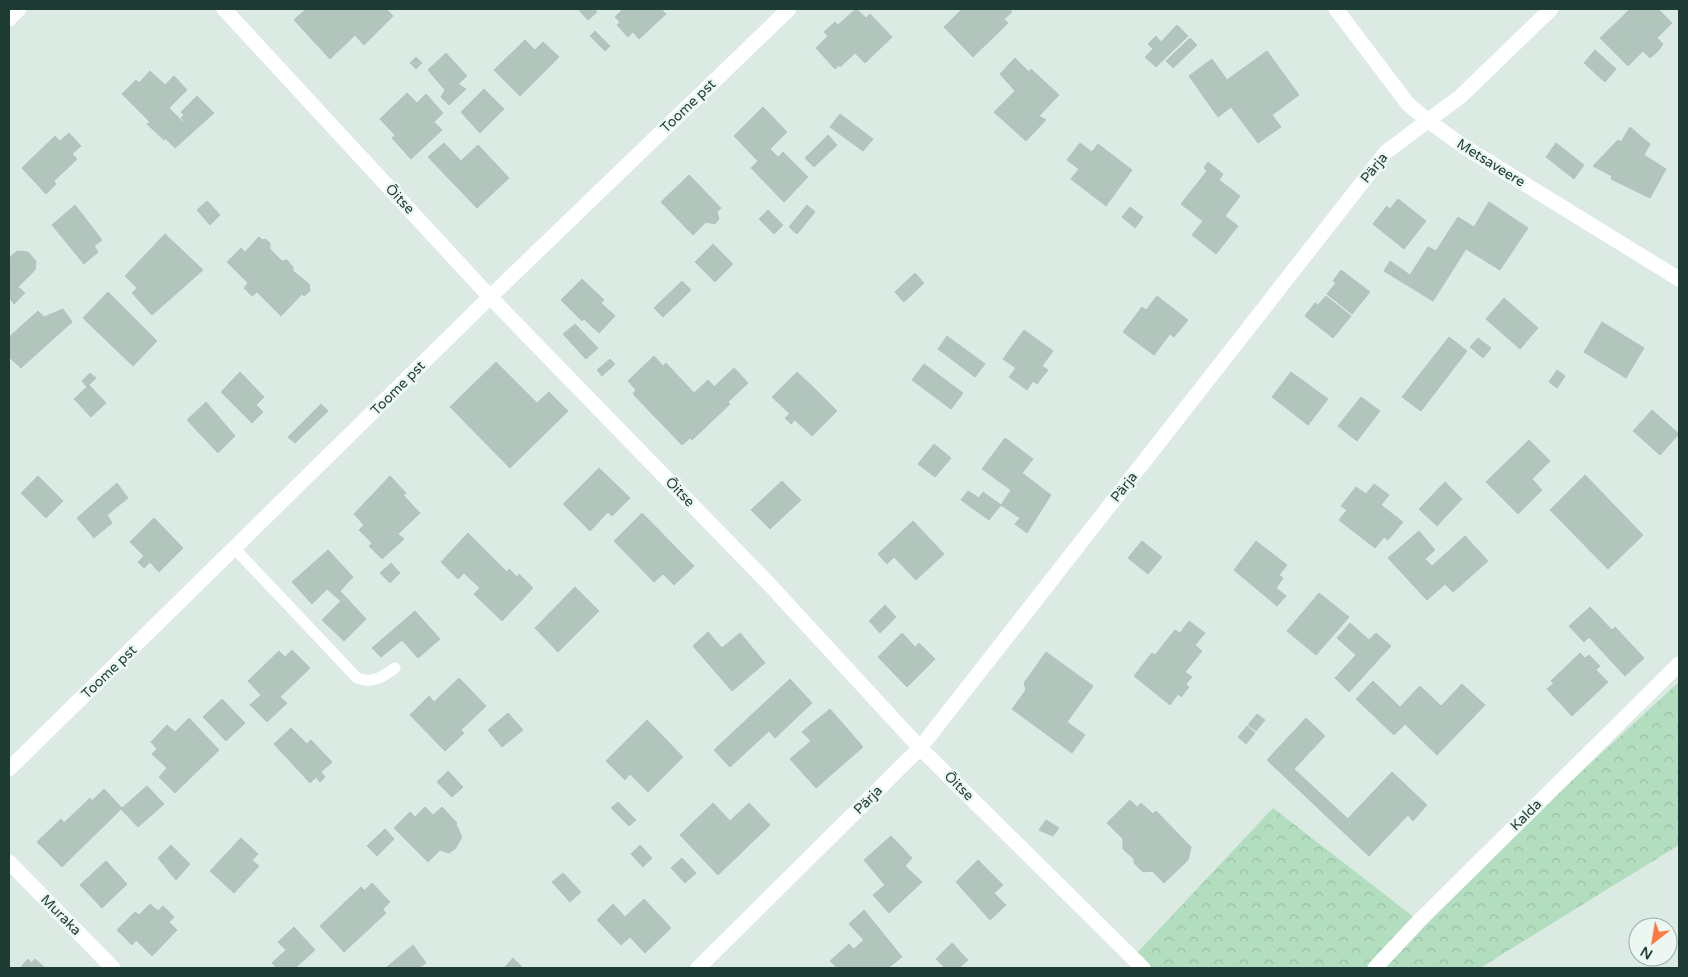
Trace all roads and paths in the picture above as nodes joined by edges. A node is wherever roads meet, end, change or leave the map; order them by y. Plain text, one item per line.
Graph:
1 (19, 9) edge
2 (224, 9) edge
3 (788, 9) edge
4 (1336, 9) edge
5 (1551, 9) edge
6 (9, 19) edge
7 (1427, 120) junction
8 (1679, 279) edge
9 (490, 297) junction
10 (235, 549) junction
11 (1679, 664) edge
12 (395, 668) dead end
13 (920, 748) junction
14 (9, 769) edge
15 (9, 862) edge
16 (114, 968) edge
17 (698, 968) edge
18 (1143, 968) edge
19 (1376, 968) edge

1 - 6 street
2 - 9 street, Õitse
3 - 9 street, Toome pst
4 - 7 street, Metsaveere
5 - 7 street, Pärja
7 - 8 street, Metsaveere
7 - 13 street, Pärja
9 - 10 street, Toome pst
9 - 13 street, Õitse
10 - 12 lane
10 - 14 street, Toome pst
11 - 19 street, Kalda
13 - 17 street, Pärja
13 - 18 street, Õitse
15 - 16 street, Muraka

